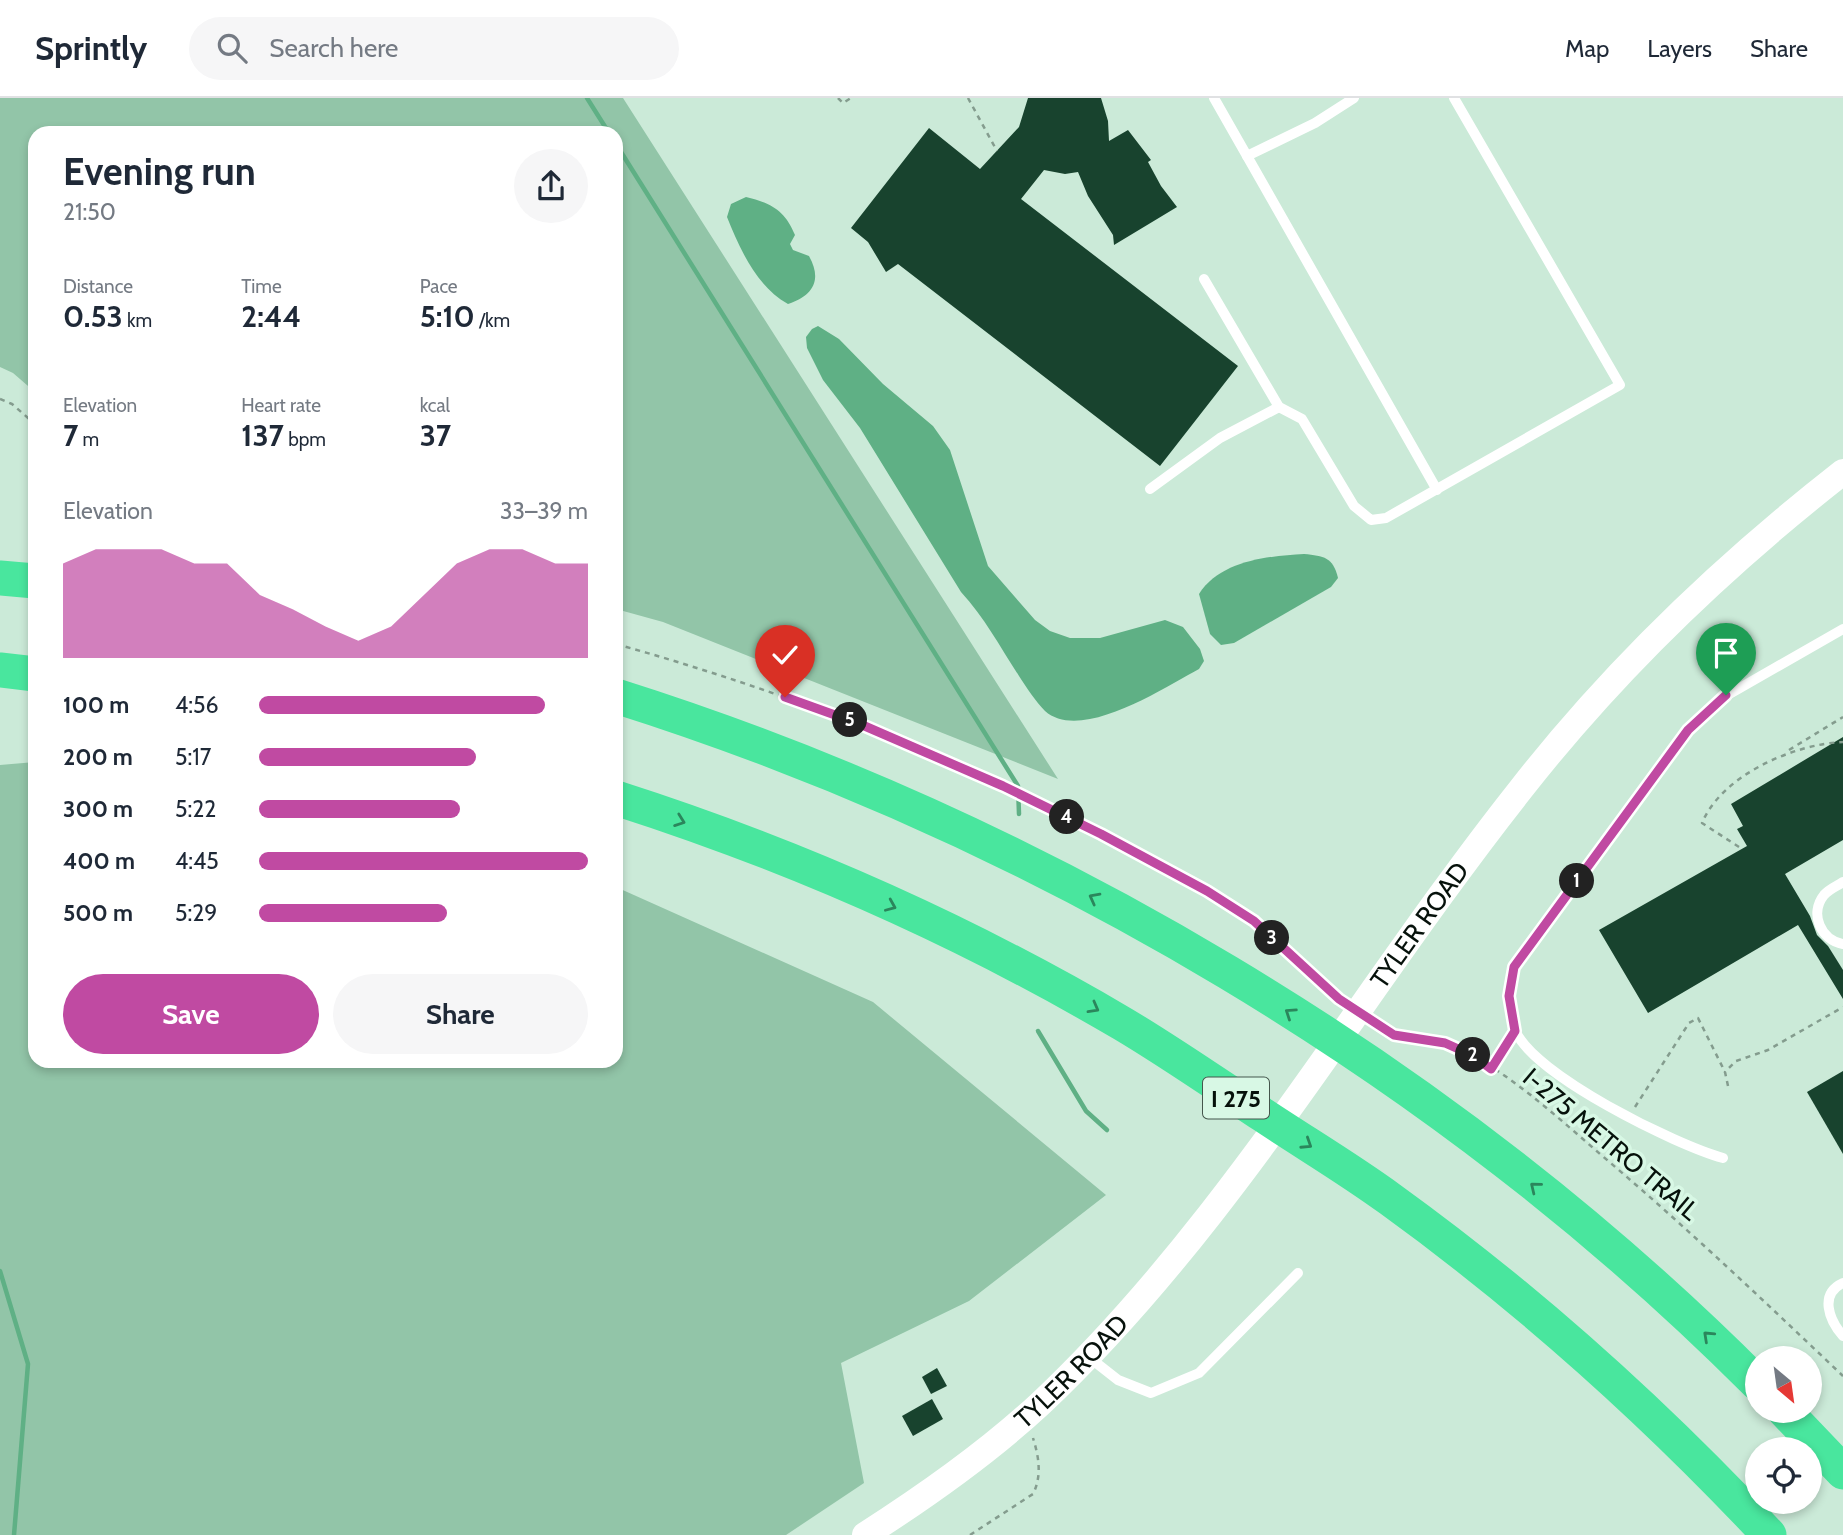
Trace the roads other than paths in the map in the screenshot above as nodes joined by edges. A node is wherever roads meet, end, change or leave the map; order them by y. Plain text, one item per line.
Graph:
1 (1214, 98) edge
2 (1354, 98) edge
3 (1454, 98) edge
4 (1247, 156) junction
5 (1204, 278) dead end
6 (1279, 407) junction
7 (1843, 472) edge
8 (1150, 489) dead end
9 (1437, 490) junction
10 (0, 578) edge
11 (28, 580) edge
12 (1843, 629) edge
13 (0, 670) edge
14 (28, 673) edge
15 (623, 698) edge
16 (623, 800) edge
17 (1843, 882) edge
18 (1843, 944) edge
19 (1723, 1158) dead end
20 (1298, 1273) dead end
21 (1843, 1283) edge
22 (1843, 1336) edge
23 (1087, 1355) junction
24 (1745, 1372) edge
25 (1796, 1423) edge
26 (1843, 1472) edge
27 (865, 1535) edge
28 (1769, 1535) edge

1 - 4 lane
2 - 4 lane
3 - 9 lane
4 - 9 lane
5 - 6 lane
6 - 8 lane
6 - 9 lane
7 - 23 street, TYLER ROAD
10 - 11 highway
12 - 19 lane
13 - 14 highway
24 -> 15 highway
16 -> 28 highway, I 275
17 - 18 lane
20 - 23 lane
21 - 22 lane
23 - 27 street, TYLER ROAD
25 - 26 highway

